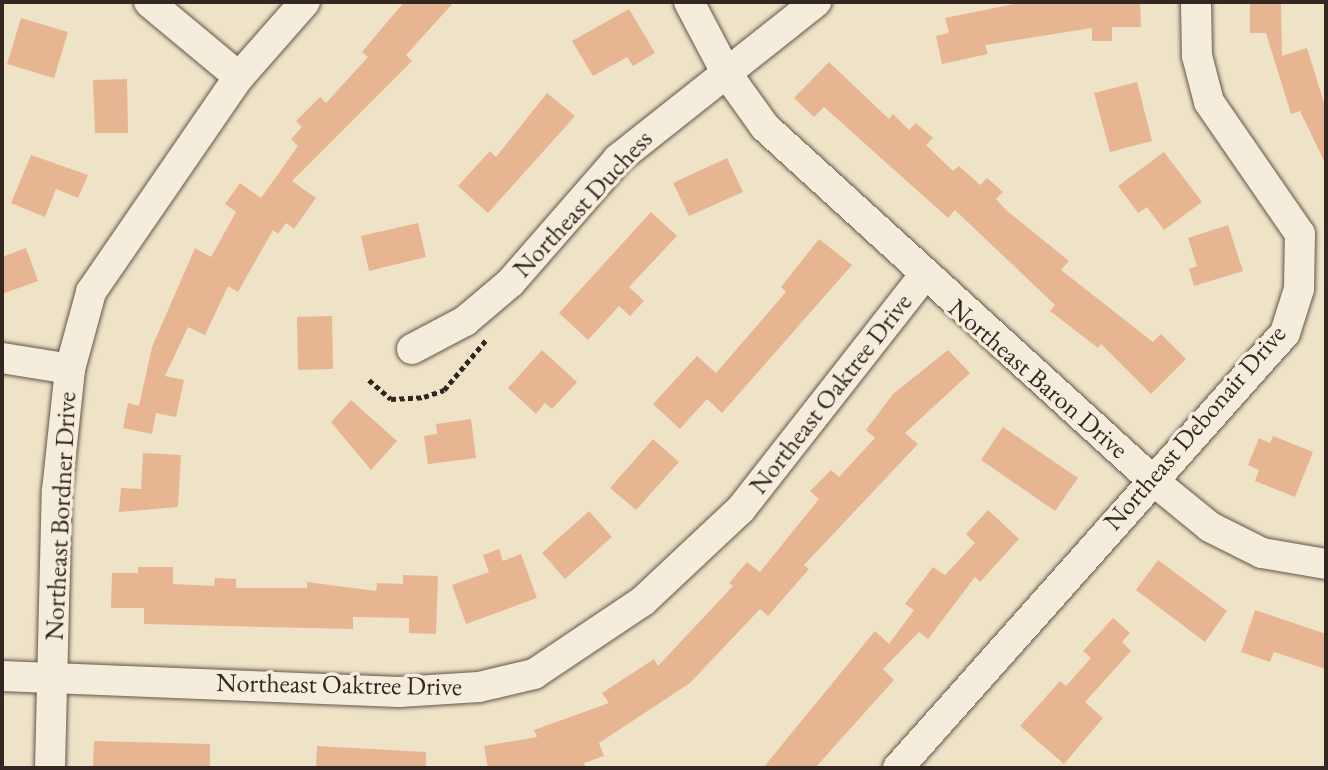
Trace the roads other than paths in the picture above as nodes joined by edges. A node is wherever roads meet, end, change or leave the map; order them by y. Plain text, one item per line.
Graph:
1 (149, 2) edge
2 (305, 2) edge
3 (689, 2) edge
4 (816, 2) edge
5 (1196, 2) edge
6 (727, 74) junction
7 (239, 77) junction
8 (923, 277) junction
9 (412, 349) dead end
10 (2, 358) edge
11 (70, 369) junction
12 (1150, 478) junction
13 (1326, 564) edge
14 (2, 676) edge
15 (54, 676) junction
16 (50, 768) edge
17 (898, 768) edge

1 - 7 street
2 - 7 street, Northeast Bordner Drive
3 - 6 street, Northeast Baron Drive
4 - 6 street, Northeast Duchess
5 - 12 street, Northeast Debonair Drive
6 - 8 street, Northeast Baron Drive
6 - 9 street, Northeast Duchess
7 - 11 street, Northeast Bordner Drive
8 - 12 street, Northeast Baron Drive
8 - 15 street, Northeast Oaktree Drive
10 - 11 street
11 - 15 street, Northeast Bordner Drive
12 - 13 street, Northeast Baron Drive
12 - 17 street, Northeast Debonair Drive
14 - 15 street, Northeast Oaktree Drive
15 - 16 street, Northeast Bordner Drive

